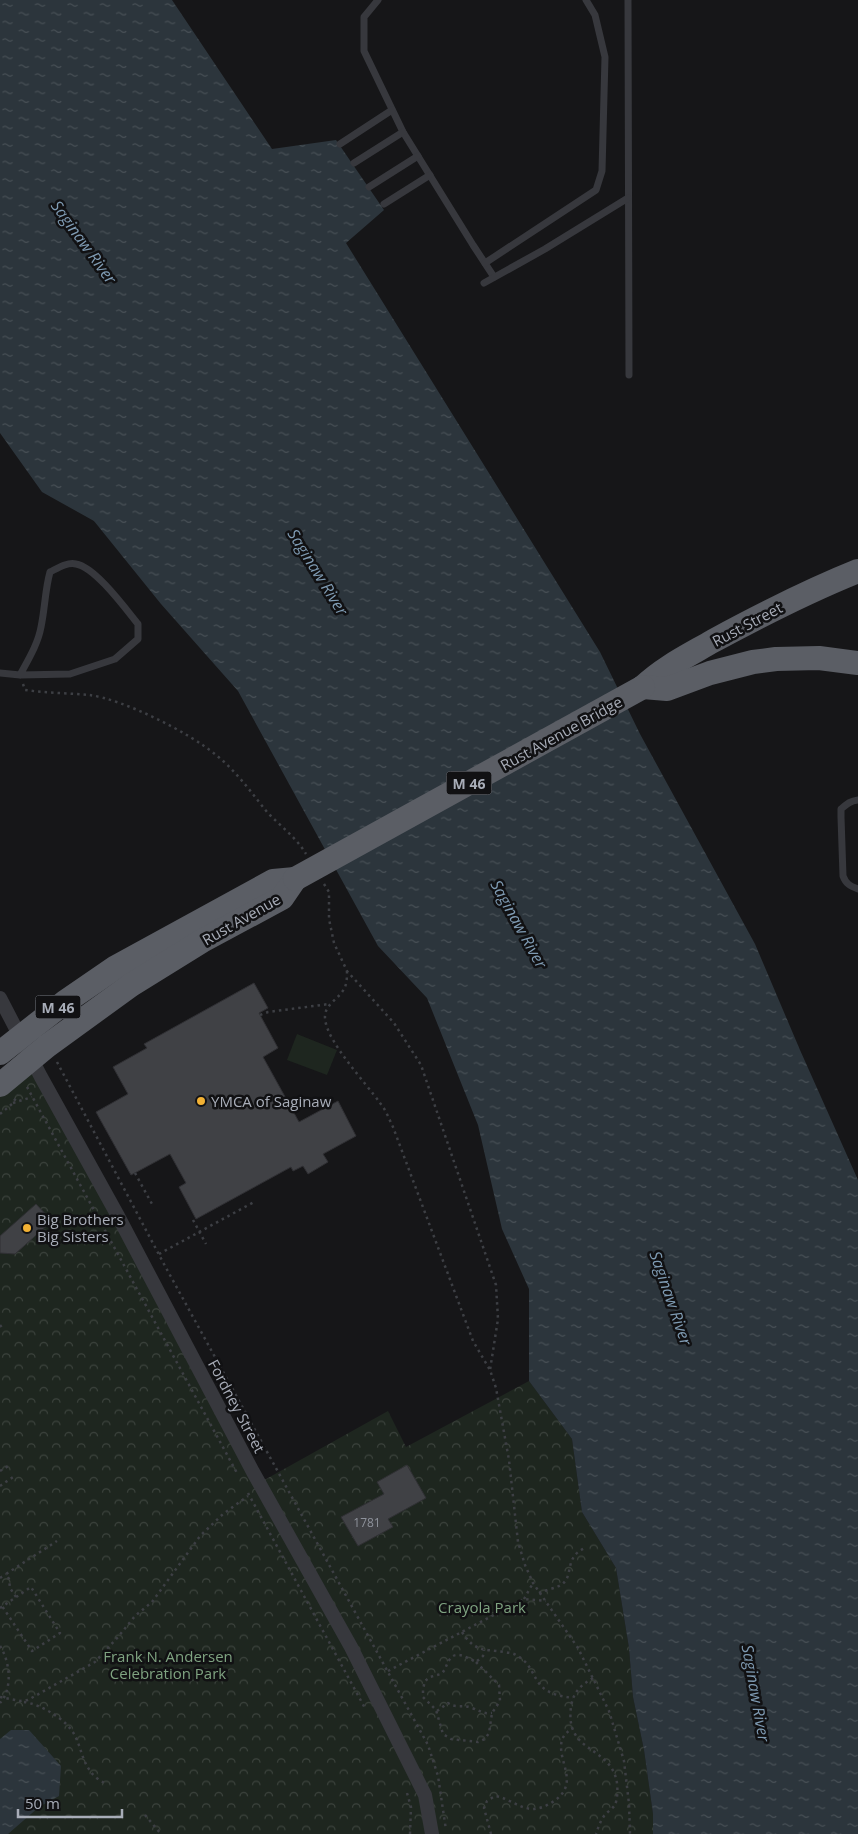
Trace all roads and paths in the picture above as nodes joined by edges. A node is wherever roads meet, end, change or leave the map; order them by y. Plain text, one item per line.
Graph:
1 (378, 0) edge
2 (586, 0) edge
3 (628, 0) edge
4 (392, 110) junction
5 (403, 132) junction
6 (340, 144) dead end
7 (418, 156) junction
8 (354, 163) dead end
9 (430, 175) junction
10 (369, 186) dead end
11 (628, 198) junction
12 (384, 204) dead end
13 (484, 263) junction
14 (494, 277) junction
15 (484, 282) dead end
16 (629, 375) dead end
17 (858, 571) edge
18 (858, 663) edge
19 (0, 673) edge
20 (20, 675) junction
21 (643, 687) junction
22 (858, 800) edge
23 (310, 860) dead end
24 (319, 876) dead end
25 (295, 879) junction
26 (858, 889) edge
27 (348, 971) junction
28 (0, 998) edge
29 (330, 1004) junction
30 (260, 1015) dead end
31 (20, 1037) junction
32 (0, 1053) edge
33 (42, 1057) junction
34 (6, 1094) edge
35 (32, 1097) junction
36 (0, 1114) edge
37 (135, 1173) dead end
38 (254, 1202) dead end
39 (152, 1204) dead end
40 (193, 1220) dead end
41 (199, 1232) junction
42 (206, 1244) dead end
43 (159, 1254) junction
44 (0, 1325) edge
45 (4, 1330) dead end
46 (490, 1370) junction
47 (10, 1465) dead end
48 (0, 1471) edge
49 (16, 1475) dead end
50 (239, 1478) dead end
51 (0, 1486) edge
52 (246, 1490) dead end
53 (249, 1496) junction
54 (57, 1541) dead end
55 (584, 1548) dead end
56 (6, 1574) junction
57 (0, 1578) edge
58 (533, 1583) junction
59 (539, 1593) junction
60 (16, 1597) junction
61 (524, 1599) junction
62 (546, 1601) junction
63 (1, 1607) edge
64 (462, 1632) junction
65 (0, 1646) edge
66 (484, 1650) junction
67 (476, 1662) junction
68 (388, 1671) junction
69 (593, 1678) junction
70 (2, 1698) edge
71 (572, 1698) junction
72 (20, 1701) junction
73 (0, 1703) edge
74 (437, 1711) junction
75 (368, 1713) dead end
76 (492, 1713) junction
77 (572, 1728) junction
78 (106, 1784) dead end
79 (405, 1788) dead end
80 (145, 1815) dead end
81 (161, 1834) edge
82 (410, 1834) edge
83 (432, 1834) edge
84 (447, 1834) edge
85 (491, 1834) edge
86 (596, 1834) edge
87 (630, 1834) edge

1 - 4 lane
2 - 13 lane
3 - 11 lane
4 - 5 lane
4 - 6 lane
5 - 7 lane
5 - 8 lane
7 - 9 lane
7 - 10 lane
9 - 12 lane
9 - 13 lane
11 - 14 lane
11 - 16 lane
13 - 14 lane
14 - 15 lane
17 - 21 highway, Rust Street / M 46
18 - 21 highway
19 - 20 lane
20 - 20 lane
20 - 23 path
21 - 25 highway, Rust Avenue Bridge / M 46, bridge
22 - 26 lane
24 - 27 path
25 - 31 highway, Rust Avenue / M 46
25 - 33 highway, Rust Avenue / M 46
27 - 29 path
27 - 46 path
28 - 31 street, Fordney Street
29 - 30 path
29 - 46 path
31 - 32 highway, Rust Avenue / M 46
31 - 33 street, Fordney Street
33 - 34 highway, Rust Avenue / M 46
33 - 43 path
33 - 83 street, Fordney Street
34 - 35 path
34 - 35 path
34 - 36 path
35 - 50 path
37 - 39 path
38 - 41 path
40 - 41 path
41 - 42 path
41 - 43 path
43 - 68 path
44 - 45 path
46 - 58 path
47 - 48 path
49 - 51 path
52 - 53 path
53 - 72 path
53 - 75 path
54 - 56 path
55 - 59 path
56 - 57 path
56 - 60 path
58 - 59 path
58 - 61 path
59 - 62 path
60 - 63 path
60 - 63 path
61 - 62 path
61 - 64 path
62 - 69 path
64 - 66 path
64 - 68 path
65 - 70 path
66 - 67 path
66 - 71 path
67 - 74 path
67 - 76 path
68 - 84 path
69 - 71 path
69 - 87 path
70 - 72 path
70 - 73 path
71 - 77 path
72 - 78 path
74 - 76 path
74 - 76 path
77 - 85 path
77 - 86 path
79 - 82 path
80 - 81 path

